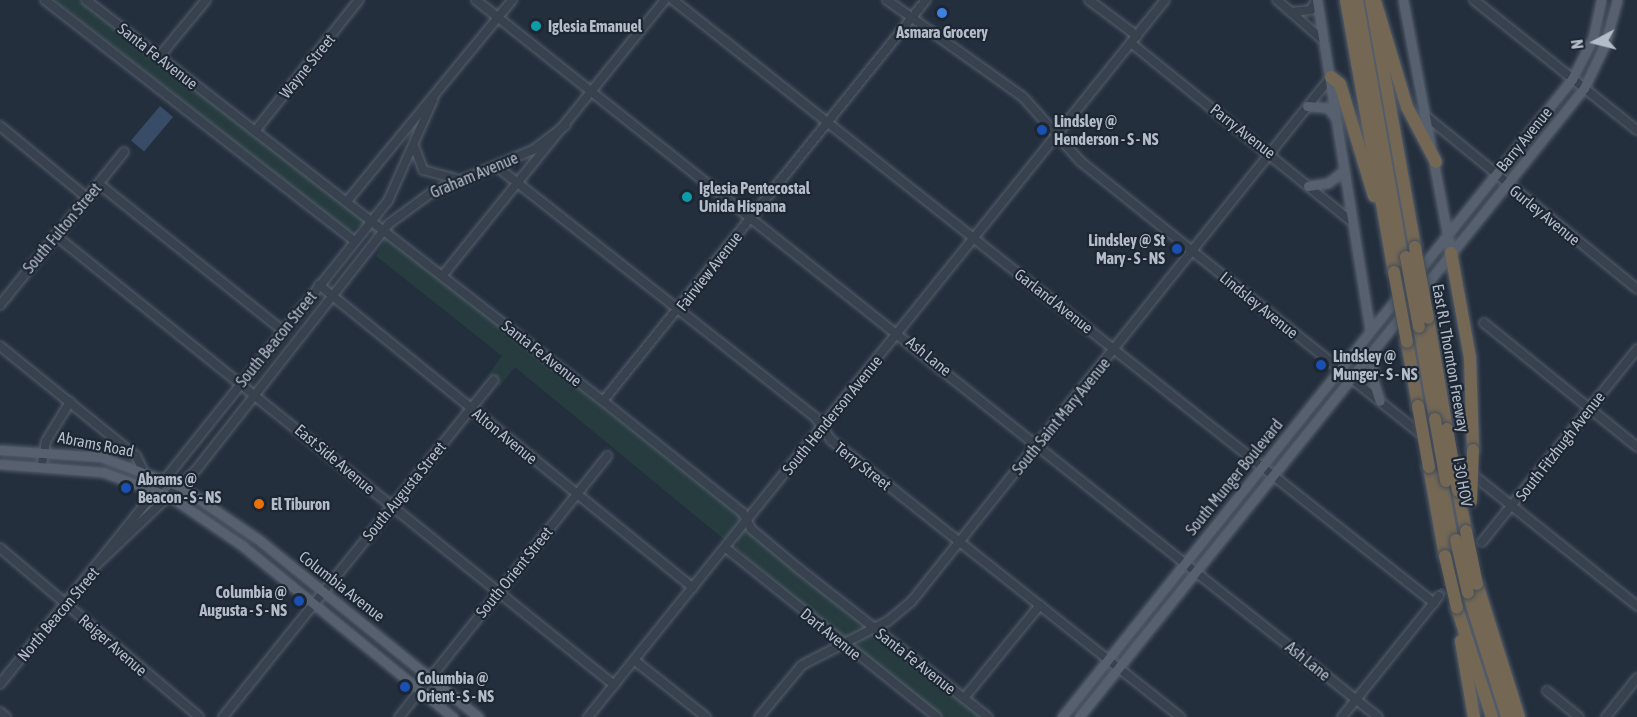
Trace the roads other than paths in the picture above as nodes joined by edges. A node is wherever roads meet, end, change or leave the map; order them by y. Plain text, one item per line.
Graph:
1 (45, 0) edge
2 (86, 0) edge
3 (206, 0) edge
4 (360, 0) edge
5 (476, 0) edge
6 (512, 0) edge
7 (665, 0) edge
8 (673, 0) edge
9 (887, 0) edge
10 (926, 0) edge
11 (1089, 0) edge
12 (1165, 0) edge
13 (1277, 0) edge
14 (1316, 0) edge
15 (1346, 0) edge
16 (1359, 0) edge
17 (1373, 0) edge
18 (1403, 0) edge
19 (1474, 0) edge
20 (1601, 0) edge
21 (1617, 0) edge
22 (1292, 12) junction
23 (498, 17) junction
24 (912, 18) junction
25 (1137, 36) junction
26 (1325, 42) junction
27 (1131, 43) junction
28 (159, 57) junction
29 (1330, 77) junction
30 (1572, 79) junction
31 (1584, 87) junction
32 (593, 89) junction
33 (433, 100) junction
34 (1307, 106) junction
35 (1427, 117) junction
36 (827, 121) junction
37 (1338, 123) junction
38 (566, 125) junction
39 (0, 126) edge
40 (1637, 130) edge
41 (255, 131) junction
42 (1056, 135) junction
43 (414, 146) junction
44 (124, 152) dead end
45 (1270, 152) junction
46 (1436, 162) junction
47 (495, 166) junction
48 (1344, 170) junction
49 (1496, 175) junction
50 (458, 180) junction
51 (99, 184) junction
52 (1507, 184) junction
53 (520, 186) junction
54 (1308, 186) junction
55 (86, 196) junction
56 (348, 200) junction
57 (753, 215) junction
58 (373, 219) junction
59 (1352, 222) junction
60 (385, 228) junction
61 (1447, 232) junction
62 (55, 235) junction
63 (1388, 237) junction
64 (975, 238) junction
65 (355, 241) junction
66 (1192, 251) junction
67 (1451, 253) junction
68 (443, 275) junction
69 (1428, 284) joint
70 (319, 285) junction
71 (1637, 289) edge
72 (333, 297) junction
73 (0, 305) edge
74 (679, 309) junction
75 (1484, 323) dead end
76 (282, 330) junction
77 (1370, 330) junction
78 (899, 333) junction
79 (0, 346) edge
80 (1114, 348) junction
81 (1637, 349) edge
82 (1373, 352) junction
83 (1342, 371) junction
84 (1352, 379) junction
85 (494, 381) dead end
86 (240, 383) junction
87 (258, 396) junction
88 (603, 401) junction
89 (1380, 401) junction
90 (70, 402) junction
91 (470, 408) junction
92 (1589, 409) junction
93 (822, 425) junction
94 (1038, 445) junction
95 (1637, 447) edge
96 (0, 450) edge
97 (43, 450) junction
98 (607, 456) dead end
99 (0, 464) edge
100 (42, 464) junction
101 (1262, 466) junction
102 (142, 468) junction
103 (1273, 475) junction
104 (164, 478) junction
105 (181, 487) junction
106 (155, 489) junction
107 (577, 494) junction
108 (171, 496) junction
109 (392, 506) junction
110 (1512, 506) junction
111 (747, 522) junction
112 (1458, 539) junction
113 (959, 541) junction
114 (1482, 542) dead end
115 (0, 548) edge
116 (726, 548) junction
117 (1184, 562) junction
118 (97, 564) junction
119 (1195, 571) junction
120 (693, 588) junction
121 (324, 591) junction
122 (498, 591) junction
123 (1470, 591) junction
124 (315, 603) junction
125 (65, 604) junction
126 (1041, 605) junction
127 (1637, 606) edge
128 (1457, 608) junction
129 (874, 628) junction
130 (841, 643) junction
131 (1108, 659) junction
132 (634, 660) junction
133 (1119, 668) junction
134 (432, 677) junction
135 (1637, 678) edge
136 (0, 684) edge
137 (614, 685) junction
138 (422, 690) junction
139 (1547, 691) dead end
140 (964, 698) junction
141 (1356, 699) junction
142 (0, 712) edge
143 (6, 717) edge
144 (199, 717) edge
145 (223, 717) edge
146 (399, 717) edge
147 (453, 717) edge
148 (478, 717) edge
149 (588, 717) edge
150 (706, 717) edge
151 (759, 717) edge
152 (938, 717) edge
153 (988, 717) edge
154 (1062, 717) edge
155 (1078, 717) edge
156 (1180, 717) edge
157 (1342, 717) edge
158 (1378, 717) edge
159 (1474, 717) edge
160 (1492, 717) edge
161 (1505, 717) edge
162 (1519, 717) edge
163 (1579, 717) edge
164 (1606, 717) edge

1 - 65 street, Santa Fe Avenue
2 - 28 street, Santa Fe Avenue
3 - 28 street
4 - 41 street, Wayne Street
5 - 23 street, Ash Lane
6 - 23 street, South Beacon Street
7 - 32 street, Graham Avenue
8 - 36 street, Garland Avenue
9 - 24 street, Lindsley Avenue
10 - 24 street, Fairview Avenue
11 - 25 street
12 - 25 street, South Henderson Avenue
13 - 22 street
14 - 22 street
14 - 26 main road
15 - 63 highway
16 - 112 highway, I 30 HOV, bridge
17 - 46 highway
17 - 112 highway, East R L Thornton Freeway, bridge
18 - 35 main road
19 - 30 street
20 - 30 main road, South Munger Boulevard
21 - 31 main road, Barry Avenue
22 - 26 street
23 - 32 street, Ash Lane
23 - 33 street, South Beacon Street
24 - 36 street, Fairview Avenue
24 - 42 street, Lindsley Avenue
25 - 27 street, South Henderson Avenue
26 - 29 main road
27 - 42 street, South Henderson Avenue
27 - 45 street, Parry Avenue
28 - 41 street, Santa Fe Avenue
29 - 34 street, South Saint Mary Avenue
29 - 37 main road
29 - 63 highway
30 - 31 street
30 - 49 main road, South Munger Boulevard
31 - 40 street
31 - 52 main road, Barry Avenue
32 - 38 street, Graham Avenue
32 - 57 street, Ash Lane
33 - 43 street, South Beacon Street
33 - 56 street, South Beacon Street
34 - 37 main road
34 - 45 street, South Saint Mary Avenue
35 - 46 main road
35 - 49 street, Gurley Avenue
36 - 57 street, Fairview Avenue
36 - 64 street, Garland Avenue
37 - 48 main road
38 - 47 street, Graham Avenue
38 - 53 street, Graham Avenue
39 - 55 street
41 - 56 street, Santa Fe Avenue
42 - 64 street, South Henderson Avenue
42 - 66 street, Lindsley Avenue
43 - 50 street
43 - 58 street, South Beacon Street
44 - 51 street, South Fulton Street
45 - 54 street, Parry Avenue
45 - 66 street, South Saint Mary Avenue
46 - 61 main road
47 - 50 street, Graham Avenue
47 - 53 street, Terry Street
48 - 54 main road
48 - 59 main road
49 - 52 street, Gurley Avenue
49 - 61 main road, South Munger Boulevard
50 - 60 street, Graham Avenue
51 - 55 street, South Fulton Street
51 - 76 street
52 - 67 main road, Barry Avenue
52 - 71 street, Gurley Avenue
53 - 68 street, Graham Avenue
53 - 74 street, Terry Street
54 - 59 street, Parry Avenue
55 - 62 street, South Fulton Street
56 - 58 street, Santa Fe Avenue
57 - 74 street, Fairview Avenue
57 - 78 street, Ash Lane
58 - 60 street, Santa Fe Avenue
58 - 65 street, South Beacon Street
59 - 77 main road
60 - 68 street, Santa Fe Avenue
60 - 72 street, South Beacon Street
61 - 67 main road
61 - 77 main road, South Munger Boulevard
62 - 73 street, South Fulton Street
62 - 86 street, East Side Avenue
63 - 128 highway, bridge
64 - 78 street, South Henderson Avenue
64 - 80 street, Garland Avenue
65 - 70 street, South Beacon Street
66 - 80 street, South Saint Mary Avenue
66 - 83 street, Lindsley Avenue
67 - 69 main road, Barry Avenue
67 - 112 highway, bridge
68 - 88 street, Santa Fe Avenue
69 - 82 main road, South Munger Boulevard
70 - 72 street, Alton Avenue
70 - 76 street, South Beacon Street
72 - 87 street, South Beacon Street
72 - 91 street, Alton Avenue
74 - 88 street, Fairview Avenue
74 - 93 street, Terry Street
75 - 92 street
76 - 86 street, South Beacon Street
77 - 83 main road, South Munger Boulevard
78 - 93 street, South Henderson Avenue
78 - 94 street, Ash Lane
79 - 90 street
80 - 94 street, South Saint Mary Avenue
80 - 101 street, Garland Avenue
81 - 92 street, South Fitzhugh Avenue
82 - 84 main road, South Munger Boulevard
82 - 89 main road
83 - 84 street, Lindsley Avenue
83 - 101 main road, South Munger Boulevard
84 - 89 street, Lindsley Avenue
84 - 103 main road, South Munger Boulevard
85 - 91 street, South Augusta Street
86 - 87 street, East Side Avenue
86 - 104 street, South Beacon Street
87 - 105 street, South Beacon Street
87 - 109 street, East Side Avenue
88 - 111 street, Santa Fe Avenue
89 - 110 street, Lindsley Avenue
90 - 97 street
90 - 102 street
91 - 107 street, Alton Avenue
91 - 109 street, South Augusta Street
92 - 95 street
92 - 110 street, South Fitzhugh Avenue
93 - 111 street, South Henderson Avenue
93 - 113 street, Terry Street
94 - 113 street, South Saint Mary Avenue
94 - 117 street, Ash Lane
96 - 97 main road, Abrams Road
97 - 100 street
97 - 102 main road, Abrams Road
98 - 107 street, South Orient Street
99 - 100 main road, Abrams Road
100 - 106 main road, Abrams Road
101 - 103 street, Garland Avenue
101 - 117 main road, South Munger Boulevard
102 - 104 main road, Abrams Road
103 - 119 main road, South Munger Boulevard
103 - 141 street, Garland Avenue
104 - 105 main road, Abrams Road
104 - 106 street, South Beacon Street
105 - 108 street, South Beacon Street
105 - 121 main road, Columbia Avenue
106 - 108 main road, Abrams Road
106 - 118 street, South Beacon Street
107 - 120 street, Alton Avenue
107 - 122 street, South Orient Street
108 - 118 street, North Beacon Street
108 - 124 main road, Columbia Avenue
109 - 121 street, South Augusta Street
109 - 122 street, East Side Avenue
110 - 114 street, South Fitzhugh Avenue
110 - 127 street, Lindsley Avenue
111 - 116 street, South Henderson Avenue
111 - 129 street, Santa Fe Avenue
112 - 123 highway, East R L Thornton Freeway, bridge
112 - 123 highway, I 30 HOV, bridge
113 - 126 street, Terry Street
113 - 129 street, South Saint Mary Avenue
115 - 125 street, Reiger Avenue
116 - 120 street, South Henderson Avenue
116 - 130 street, Dart Avenue
117 - 119 street, Ash Lane
117 - 131 main road, South Munger Boulevard
118 - 125 street, North Beacon Street
119 - 133 main road, South Munger Boulevard
119 - 141 street, Ash Lane
120 - 132 street, South Henderson Avenue
121 - 124 street, South Augusta Street
121 - 134 main road, Columbia Avenue
122 - 134 street, South Orient Street
122 - 137 street, East Side Avenue
123 - 161 highway, I 30 HOV
123 - 162 highway, East R L Thornton Freeway
124 - 138 main road, Columbia Avenue
124 - 145 street, South Augusta Street
125 - 136 street, North Beacon Street
125 - 144 street, Reiger Avenue
126 - 131 street, Terry Street
126 - 140 street
128 - 159 highway
128 - 160 highway
129 - 130 street, South Saint Mary Avenue
129 - 140 street, Santa Fe Avenue
130 - 151 street, South Saint Mary Avenue
130 - 152 street, Dart Avenue
131 - 133 street, Terry Street
131 - 154 main road, South Munger Boulevard
132 - 137 street, South Henderson Avenue
132 - 150 street
133 - 155 main road, South Munger Boulevard
133 - 156 street, Terry Street
134 - 138 street, South Orient Street
134 - 148 main road, Columbia Avenue
135 - 164 street
137 - 149 street, South Henderson Avenue
138 - 146 street, South Orient Street
138 - 147 main road, Columbia Avenue
139 - 163 street
140 - 153 street, Santa Fe Avenue
141 - 157 street
141 - 158 street, Ash Lane
142 - 143 street

